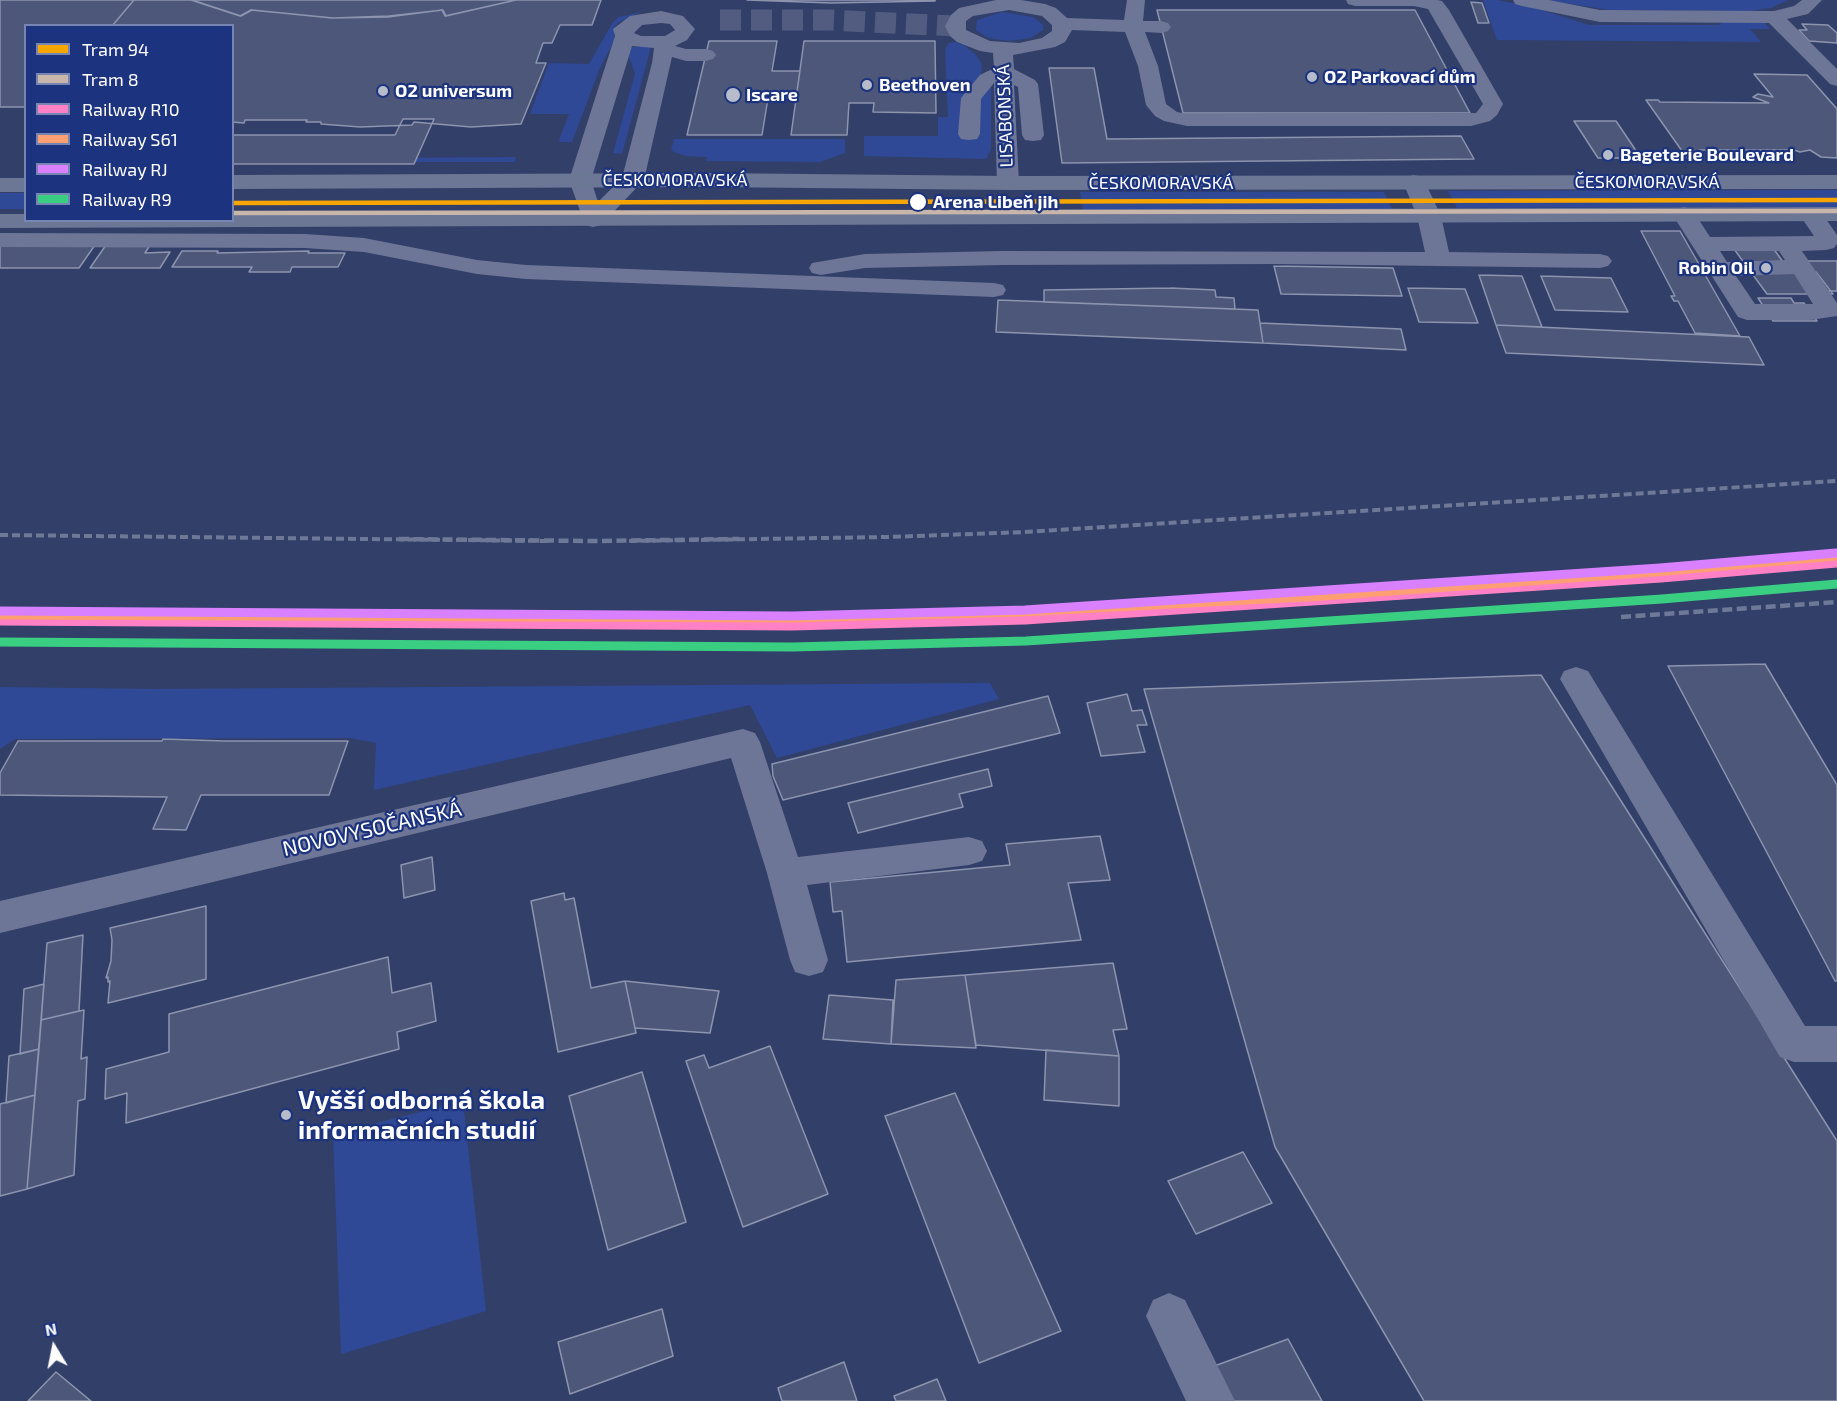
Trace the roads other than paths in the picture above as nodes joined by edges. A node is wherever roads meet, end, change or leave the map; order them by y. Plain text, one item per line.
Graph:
1 (1137, 0) edge
2 (1355, 0) edge
3 (1522, 0) edge
4 (1813, 0) edge
5 (1009, 2) edge
6 (657, 9) edge
7 (1774, 17) junction
8 (1062, 24) junction
9 (1133, 26) junction
10 (1161, 27) dead end
11 (625, 36) junction
12 (1804, 47) junction
13 (1826, 47) dead end
14 (1002, 49) junction
15 (664, 51) junction
16 (696, 55) dead end
17 (1003, 71) junction
18 (1837, 80) edge
19 (969, 134) dead end
20 (1033, 135) dead end
21 (580, 180) junction
22 (633, 180) junction
23 (234, 182) edge
24 (1414, 182) junction
25 (1837, 182) edge
26 (1008, 183) junction
27 (0, 185) edge
28 (24, 185) edge
29 (1684, 214) junction
30 (1810, 214) junction
31 (1837, 214) edge
32 (1429, 216) junction
33 (593, 220) junction
34 (0, 221) edge
35 (24, 222) edge
36 (31, 222) edge
37 (312, 231) junction
38 (0, 240) edge
39 (1704, 244) junction
40 (1786, 244) junction
41 (1438, 258) junction
42 (1600, 261) dead end
43 (1800, 267) junction
44 (1720, 269) junction
45 (751, 280) junction
46 (994, 290) dead end
47 (1576, 679) dead end
48 (969, 851) dead end
49 (785, 873) junction
50 (0, 917) edge
51 (809, 960) dead end
52 (1837, 1044) edge
53 (1169, 1317) dead end
54 (1211, 1401) edge

1 - 9 street
2 - 9 street
3 - 7 street
4 - 7 street
5 - 8 street, LISABONSKÁ
5 - 14 street, LISABONSKÁ
6 - 11 street
6 - 15 street
7 - 12 street
8 - 9 street
8 - 14 street, LISABONSKÁ
9 - 10 street
11 - 15 street
11 - 21 street
12 - 13 street
12 - 18 street
14 - 17 street, LISABONSKÁ
15 - 16 street
15 - 22 street
17 - 19 street
17 - 20 street
17 - 26 street, LISABONSKÁ
21 - 22 main road, ČESKOMORAVSKÁ
21 - 23 main road, ČESKOMORAVSKÁ
21 - 33 street
22 - 26 main road, ČESKOMORAVSKÁ
22 - 33 street
24 - 25 main road, ČESKOMORAVSKÁ
24 - 26 main road, ČESKOMORAVSKÁ
24 - 32 street
27 - 28 main road
29 - 30 main road, ČESKOMORAVSKÁ
29 - 32 main road, ČESKOMORAVSKÁ
29 - 39 street
30 - 31 main road, ČESKOMORAVSKÁ
30 - 40 street
32 - 33 main road, ČESKOMORAVSKÁ
32 - 41 street
33 - 37 main road, ČESKOMORAVSKÁ
34 - 35 main road, ČESKOMORAVSKÁ
36 - 37 main road, ČESKOMORAVSKÁ
37 - 38 street
37 - 45 street
39 - 40 street
39 - 44 street
40 - 43 street
41 - 42 street
41 - 45 street
43 - 44 street
43 - 44 street
45 - 46 street
47 - 52 street
48 - 49 street
49 - 50 street, NOVOVYSOČANSKÁ
49 - 51 street
53 - 54 street

